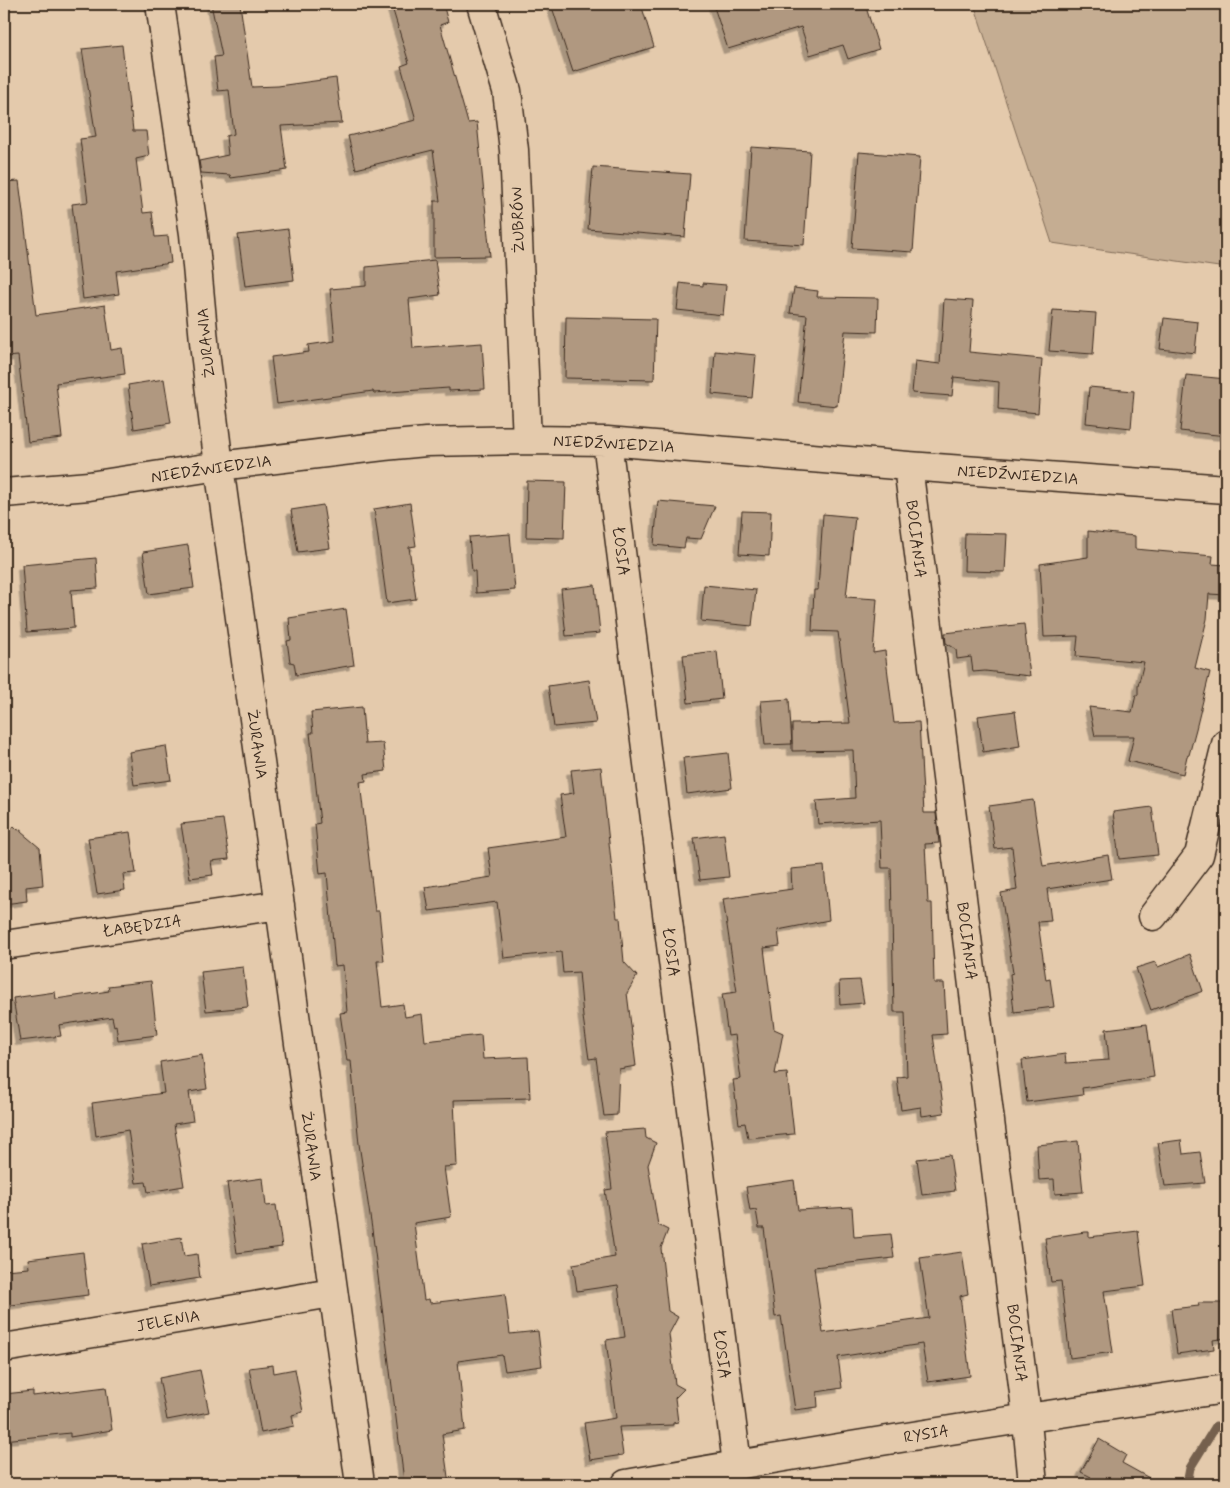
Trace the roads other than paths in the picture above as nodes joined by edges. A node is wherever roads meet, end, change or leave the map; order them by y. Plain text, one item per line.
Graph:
1 (160, 4) edge
2 (481, 4) edge
3 (526, 440) junction
4 (608, 441) junction
5 (220, 466) junction
6 (908, 466) junction
7 (1226, 489) edge
8 (4, 493) edge
9 (1226, 744) edge
10 (280, 905) junction
11 (1153, 916) dead end
12 (4, 945) edge
13 (332, 1293) junction
14 (4, 1348) edge
15 (1226, 1389) edge
16 (1027, 1417) junction
17 (737, 1464) junction
18 (360, 1484) edge
19 (626, 1484) edge
20 (1032, 1484) edge

1 - 5 street, ŻURAWIA
2 - 3 street, ŻUBRÓW
3 - 4 street, NIEDŹWIEDZIA
3 - 5 street, NIEDŹWIEDZIA
4 - 6 street, NIEDŹWIEDZIA
4 - 17 street, ŁOSIA
5 - 8 street, NIEDŹWIEDZIA
5 - 10 street, ŻURAWIA
6 - 7 street, NIEDŹWIEDZIA
6 - 16 street, BOCIANIA
9 - 11 street
10 - 12 street, ŁABĘDZIA
10 - 13 street, ŻURAWIA
13 - 14 street, JELENIA
13 - 18 street, ŻURAWIA
15 - 16 street, RYSIA
16 - 17 street, RYSIA
16 - 20 street, BOCIANIA
17 - 19 street, RYSIA

